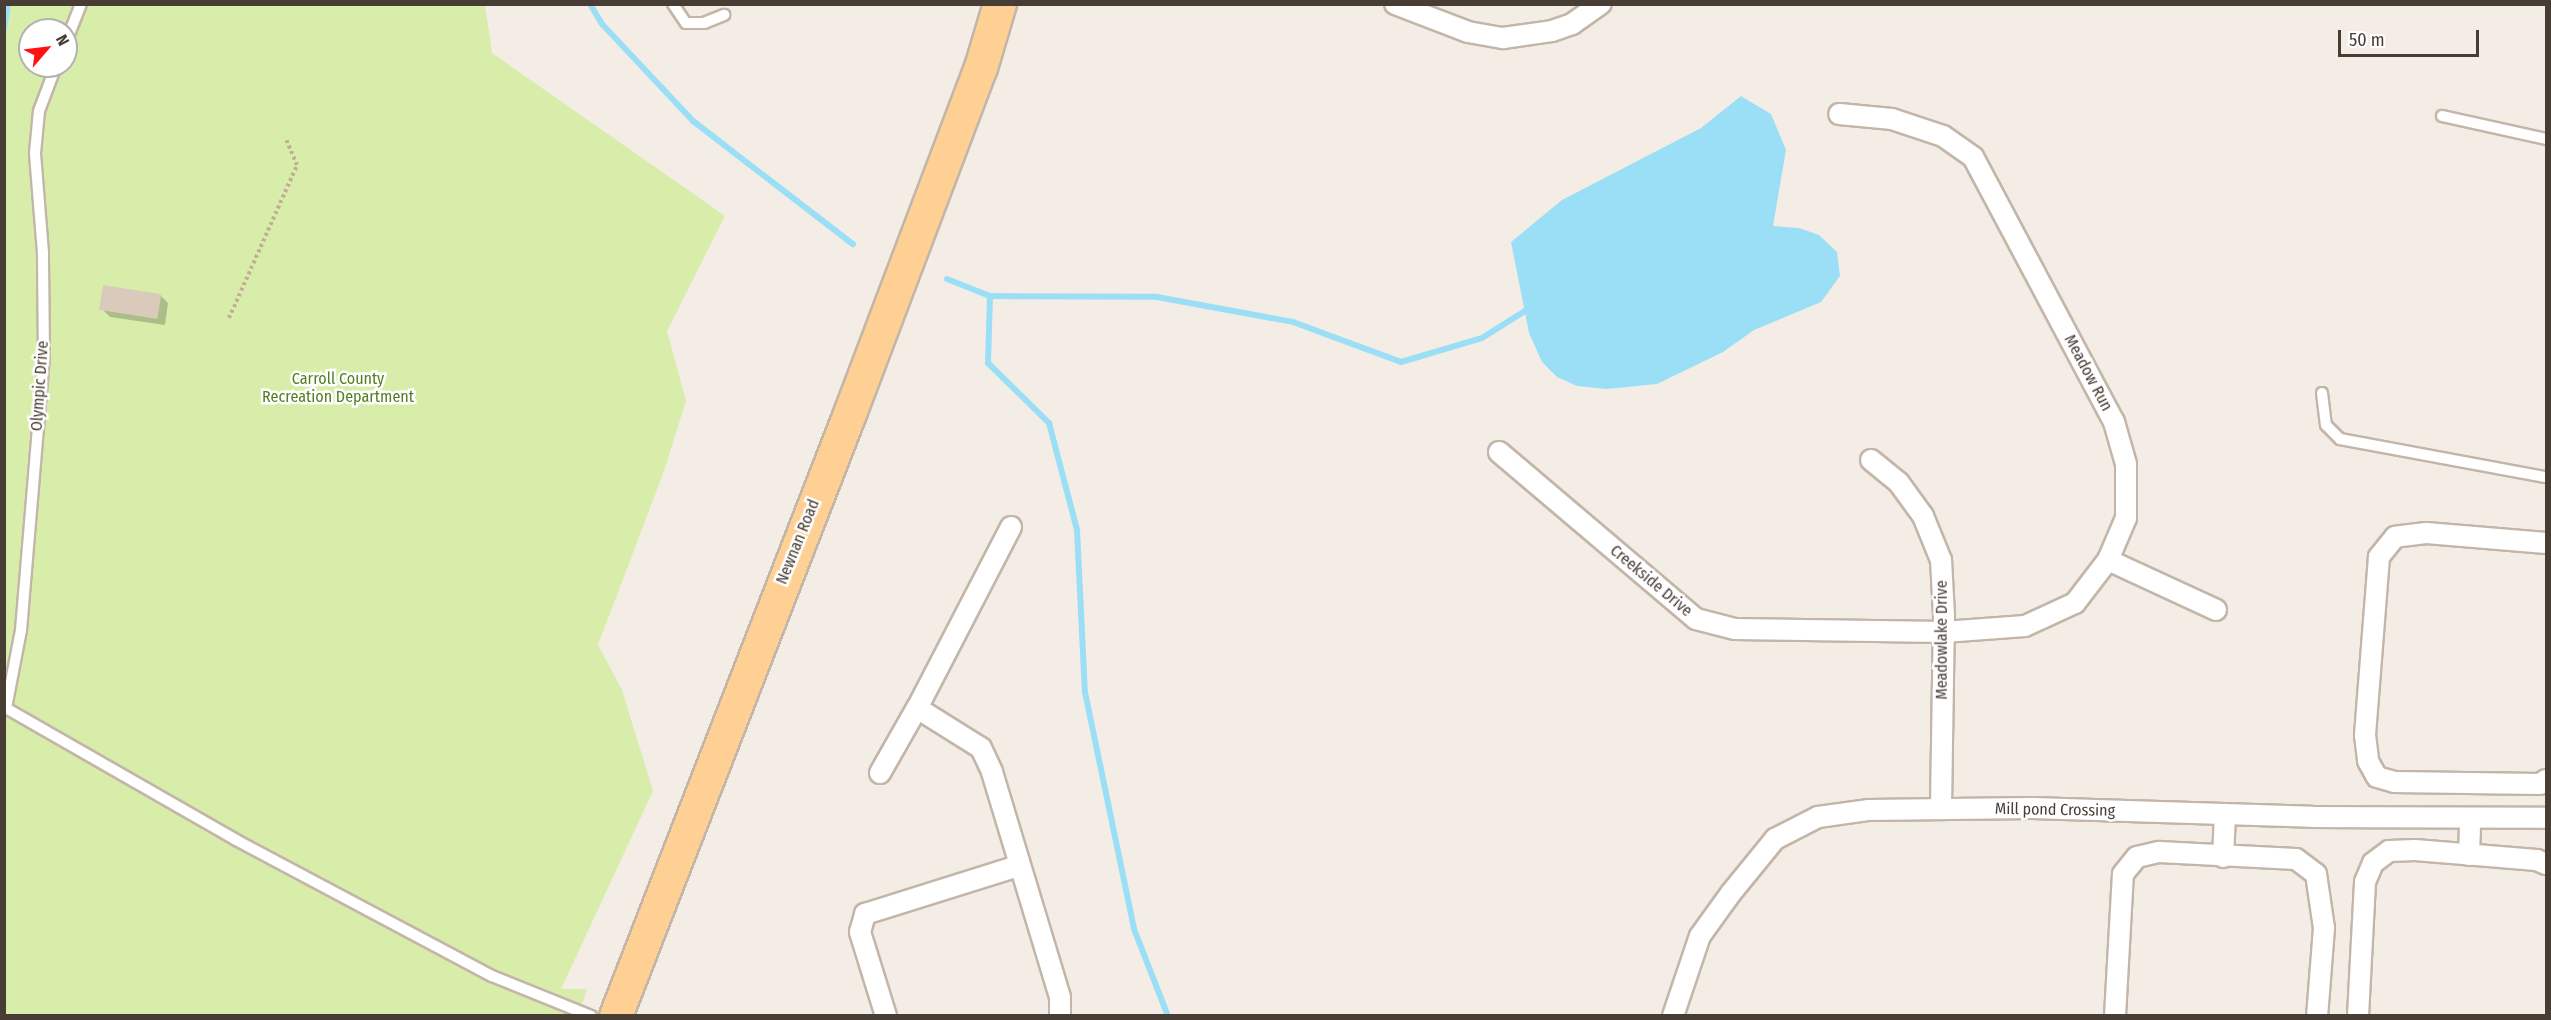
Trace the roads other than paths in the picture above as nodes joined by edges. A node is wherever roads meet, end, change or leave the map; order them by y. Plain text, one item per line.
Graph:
1 (81, 4) edge
2 (673, 4) edge
3 (1000, 4) edge
4 (1013, 4) edge
5 (1395, 4) edge
6 (1601, 4) edge
7 (724, 15) dead end
8 (75, 18) edge
9 (981, 68) junction
10 (51, 78) edge
11 (1839, 114) dead end
12 (2442, 116) dead end
13 (2547, 139) edge
14 (2322, 393) dead end
15 (1499, 452) dead end
16 (1871, 460) dead end
17 (2547, 477) edge
18 (1011, 527) dead end
19 (2547, 543) edge
20 (2108, 560) junction
21 (2216, 610) dead end
22 (1944, 632) junction
23 (5, 707) edge
24 (917, 708) junction
25 (879, 773) dead end
26 (2547, 780) edge
27 (2457, 784) junction
28 (1941, 809) junction
29 (2225, 814) junction
30 (2465, 818) junction
31 (2547, 818) edge
32 (2469, 855) junction
33 (2223, 857) junction
34 (2547, 864) edge
35 (1018, 866) junction
36 (591, 1016) edge
37 (616, 1016) edge
38 (886, 1016) edge
39 (1060, 1016) edge
40 (1673, 1016) edge
41 (2115, 1016) edge
42 (2317, 1016) edge
43 (2358, 1016) edge

1 - 8 lane
2 - 7 lane
3 - 9 main road, Newnan Road
4 - 9 main road, Newnan Road
5 - 6 street
9 - 37 main road, Newnan Road
10 - 23 lane, Olympic Drive
11 - 20 street, Meadow Run
12 - 13 lane
14 - 17 lane
15 - 22 street, Creekside Drive
16 - 22 street, Meadowlake Drive
18 - 24 street
19 - 27 street
20 - 21 street
20 - 22 street, Meadow Run
22 - 28 street, Meadowlake Drive
23 - 36 lane
24 - 25 street
24 - 35 street
26 - 27 street
27 - 30 street
28 - 29 street, Mill pond Crossing
28 - 40 street, Mill pond Crossing
29 - 30 street, Mill pond Crossing
29 - 33 street
30 - 31 street, Mill pond Crossing
30 - 32 street
32 - 34 street
32 - 43 street
33 - 41 street
33 - 42 street
35 - 38 street
35 - 39 street

